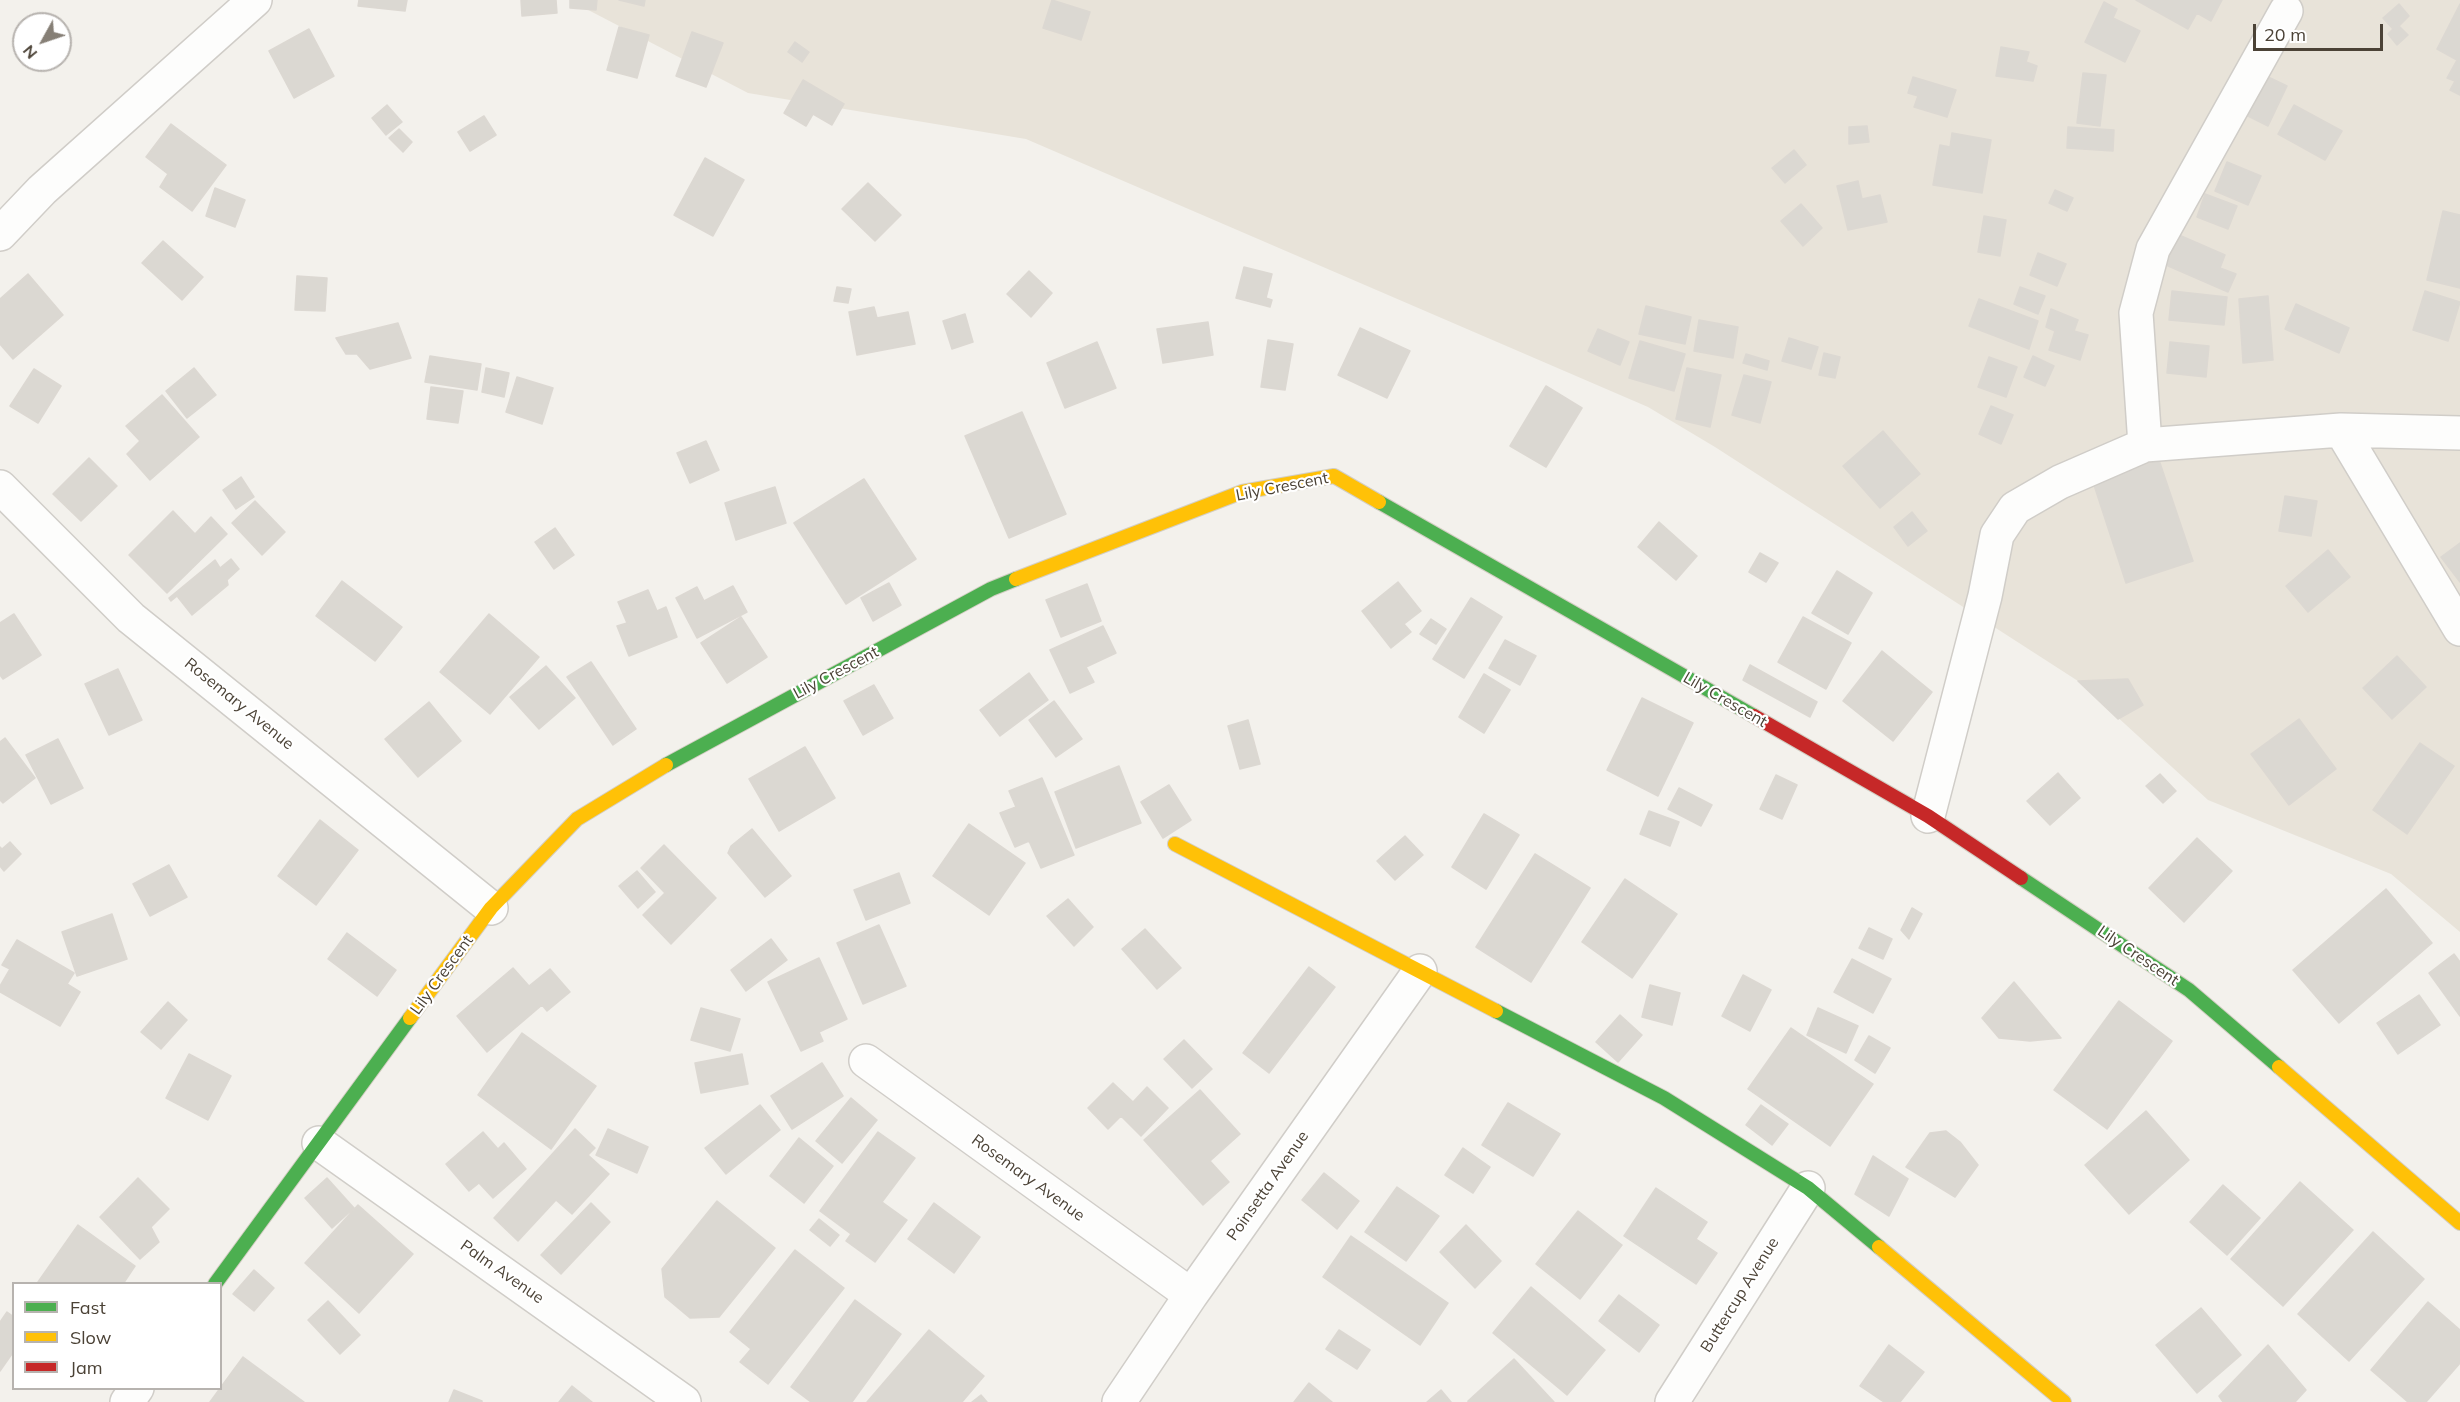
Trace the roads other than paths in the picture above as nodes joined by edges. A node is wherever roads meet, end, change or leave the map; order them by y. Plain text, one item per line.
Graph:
1 (255, 0) edge
2 (2286, 11) dead end
3 (0, 234) edge
4 (2342, 430) junction
5 (2460, 433) edge
6 (2145, 445) junction
7 (0, 487) edge
8 (2460, 629) edge
9 (1928, 816) junction
10 (1175, 844) dead end
11 (491, 908) junction
12 (1420, 971) junction
13 (866, 1061) dead end
14 (319, 1143) junction
15 (1808, 1188) junction
16 (2460, 1222) edge
17 (216, 1282) edge
18 (1191, 1295) junction
19 (136, 1390) edge
20 (127, 1402) edge
21 (684, 1402) edge
22 (1119, 1402) edge
23 (1672, 1402) edge
24 (2064, 1402) edge

1 - 3 street
2 - 6 street
4 - 5 street
4 - 6 street
4 - 8 street
6 - 9 street
7 - 11 street, Rosemary Avenue
9 - 11 street, Lily Crescent
9 - 16 street, Lily Crescent
10 - 12 street
11 - 14 street, Lily Crescent
12 - 15 street
12 - 18 street, Poinsetta Avenue
13 - 18 street, Rosemary Avenue
14 - 17 street, Lily Crescent
14 - 21 street, Palm Avenue
15 - 23 street, Buttercup Avenue
15 - 24 street
18 - 22 street, Poinsetta Avenue
19 - 20 street

